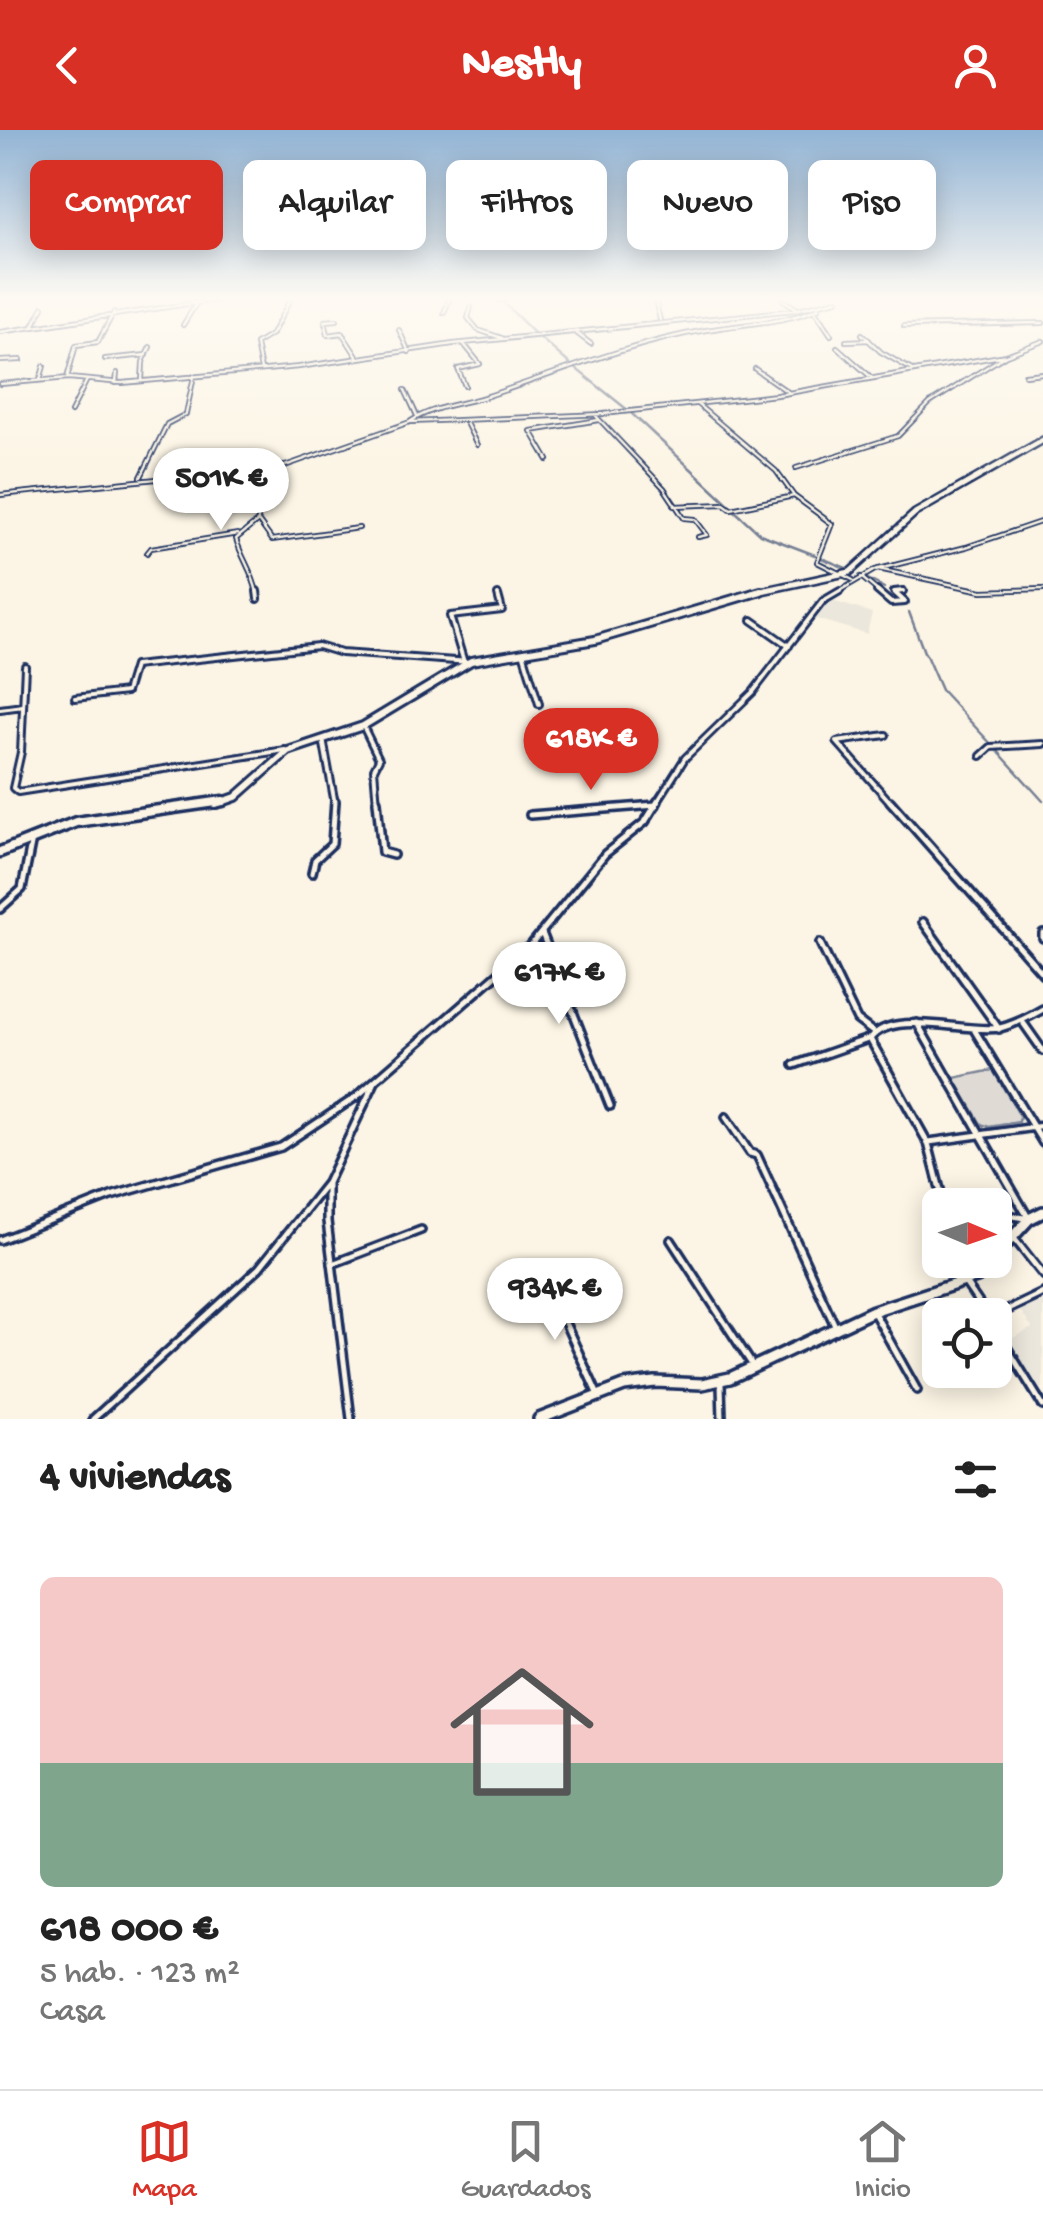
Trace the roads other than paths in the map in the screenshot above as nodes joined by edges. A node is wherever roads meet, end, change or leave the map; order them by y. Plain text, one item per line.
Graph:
1 (72, 360) edge
2 (146, 360) edge
3 (259, 360) edge
4 (341, 360) edge
5 (477, 360) edge
6 (593, 360) edge
7 (851, 360) edge
8 (898, 360) edge
9 (974, 360) edge
10 (998, 360) edge
11 (44, 366) dead end
12 (755, 369) dead end
13 (261, 370) junction
14 (912, 370) junction
15 (117, 373) dead end
16 (1043, 373) edge
17 (1025, 374) dead end
18 (194, 376) junction
19 (66, 378) junction
20 (872, 378) junction
21 (40, 380) junction
22 (88, 380) junction
23 (142, 382) junction
24 (116, 383) junction
25 (0, 384) edge
26 (465, 386) dead end
27 (405, 390) dead end
28 (788, 392) junction
29 (698, 404) junction
30 (71, 412) dead end
31 (417, 416) junction
32 (597, 417) junction
33 (465, 421) junction
34 (410, 422) junction
35 (1043, 440) edge
36 (477, 445) dead end
37 (548, 460) dead end
38 (796, 468) dead end
39 (258, 469) junction
40 (140, 479) junction
41 (0, 495) edge
42 (794, 496) junction
43 (674, 506) junction
44 (258, 521) junction
45 (1043, 521) edge
46 (360, 528) dead end
47 (238, 534) junction
48 (698, 537) dead end
49 (147, 552) dead end
50 (878, 569) junction
51 (845, 574) junction
52 (862, 576) junction
53 (854, 581) junction
54 (1043, 589) edge
55 (904, 591) dead end
56 (498, 595) dead end
57 (258, 599) dead end
58 (752, 620) dead end
59 (788, 646) junction
60 (523, 652) junction
61 (467, 660) junction
62 (25, 666) dead end
63 (75, 698) dead end
64 (539, 704) dead end
65 (24, 706) junction
66 (0, 709) edge
67 (363, 726) junction
68 (886, 735) dead end
69 (323, 739) junction
70 (1043, 744) edge
71 (288, 751) junction
72 (981, 756) dead end
73 (656, 805) junction
74 (530, 815) dead end
75 (32, 839) junction
76 (0, 852) edge
77 (393, 856) dead end
78 (312, 872) dead end
79 (0, 909) edge
80 (923, 922) dead end
81 (542, 933) junction
82 (820, 943) dead end
83 (1043, 974) edge
84 (1043, 1010) edge
85 (917, 1023) junction
86 (1024, 1024) junction
87 (999, 1029) junction
88 (975, 1031) junction
89 (872, 1037) junction
90 (1043, 1052) edge
91 (794, 1065) dead end
92 (376, 1080) junction
93 (610, 1106) dead end
94 (726, 1118) dead end
95 (1043, 1126) edge
96 (1033, 1127) junction
97 (981, 1134) junction
98 (928, 1142) junction
99 (1043, 1143) edge
100 (327, 1183) junction
101 (940, 1188) edge
102 (1043, 1212) edge
103 (1012, 1216) edge
104 (1030, 1219) junction
105 (421, 1230) dead end
106 (1012, 1237) joint
107 (0, 1240) edge
108 (671, 1240) dead end
109 (332, 1264) junction
110 (1043, 1275) edge
111 (963, 1278) edge
112 (972, 1278) edge
113 (545, 1279) dead end
114 (964, 1282) junction
115 (1043, 1293) edge
116 (975, 1298) edge
117 (1012, 1308) edge
118 (873, 1312) junction
119 (836, 1328) junction
120 (1012, 1356) edge
121 (754, 1368) junction
122 (721, 1381) junction
123 (917, 1390) dead end
124 (598, 1394) junction
125 (1043, 1406) edge
126 (93, 1419) edge
127 (351, 1419) edge
128 (539, 1419) edge
129 (722, 1419) edge

1 - 19 street
2 - 23 street
3 - 13 street
4 - 13 street
5 - 26 street
6 - 31 street
7 - 20 street
8 - 14 street
9 - 14 street
10 - 38 street
11 - 21 street
12 - 28 street
13 - 18 street
14 - 20 street
15 - 24 street
16 - 17 street
18 - 23 street
18 - 40 street
19 - 21 street
19 - 22 street
20 - 28 street
21 - 25 street
22 - 24 street
22 - 30 street
23 - 24 street
27 - 31 street
28 - 29 street
29 - 32 street
29 - 42 street
31 - 34 street
32 - 33 street
32 - 37 street
32 - 43 street
33 - 34 street
33 - 36 street
34 - 39 street
35 - 51 main road
39 - 40 street
39 - 44 street
40 - 41 street
42 - 43 street
42 - 51 street
43 - 48 street
44 - 46 street
44 - 47 street
45 - 50 street
47 - 49 street
47 - 57 street
50 - 52 street
50 - 54 street
51 - 53 street
51 - 60 main road
52 - 53 street
52 - 55 street
53 - 59 street
56 - 61 street
58 - 59 street
59 - 73 street
60 - 61 main road
60 - 64 street
61 - 63 street
61 - 67 main road
62 - 65 street
65 - 66 street
65 - 71 street
67 - 69 main road
67 - 77 street
68 - 83 street
69 - 71 main road
69 - 78 street
70 - 72 street
71 - 75 main road
73 - 74 street
73 - 81 street
75 - 76 main road
75 - 79 street
80 - 87 street
81 - 92 street
81 - 93 street
82 - 89 street
84 - 86 street
85 - 88 street
85 - 89 street
85 - 97 street
86 - 87 street
86 - 90 street
87 - 88 street
88 - 96 street
89 - 91 street
89 - 98 street
92 - 100 street
92 - 107 street
94 - 119 street
95 - 96 street
96 - 97 street
96 - 99 street
97 - 98 street
97 - 104 street
98 - 101 street
100 - 109 street
100 - 126 street
102 - 104 main road
103 - 104 street
104 - 106 main road
105 - 109 street
106 - 110 street
108 - 121 street
109 - 127 street
111 - 114 street
112 - 114 main road
113 - 124 street
114 - 116 street
114 - 118 main road
115 - 117 street
118 - 119 main road
118 - 123 street
119 - 121 main road
120 - 125 street
121 - 122 main road
122 - 124 main road
122 - 129 street
124 - 128 main road

